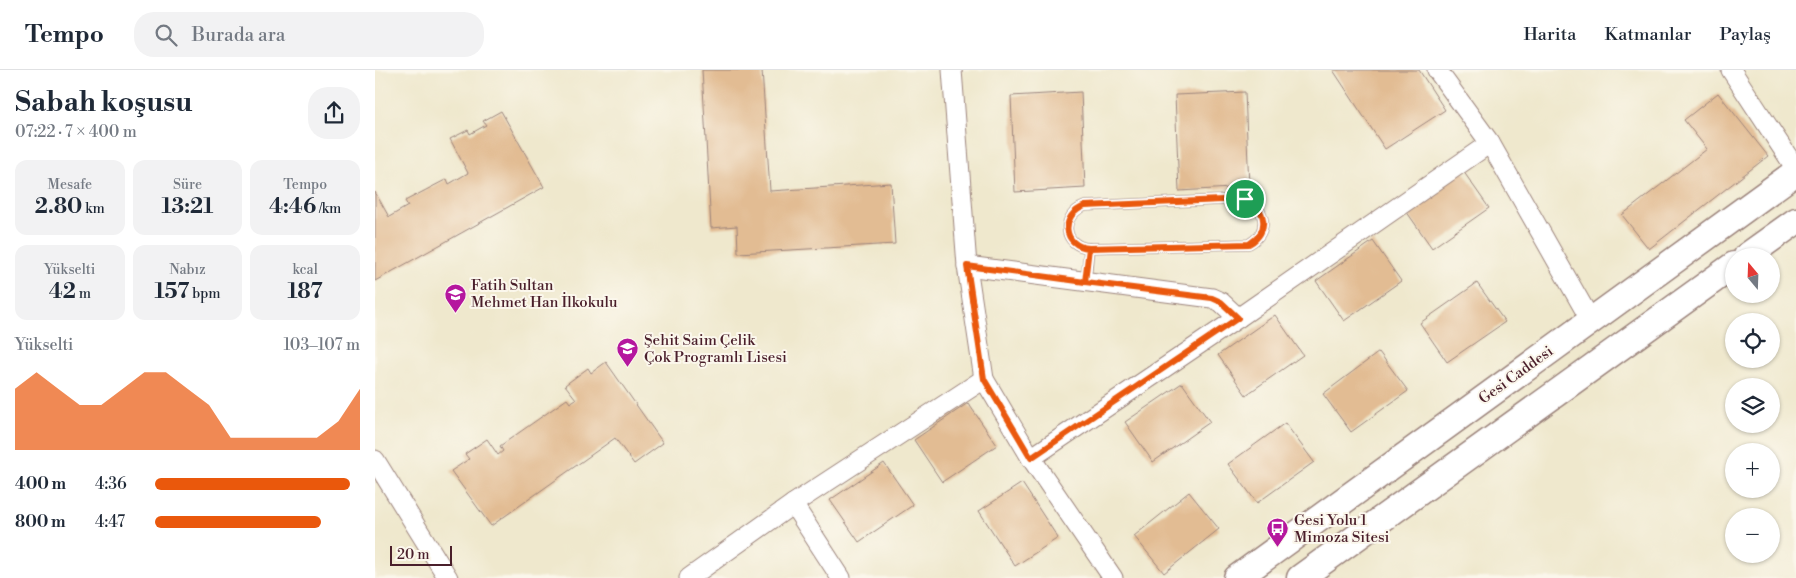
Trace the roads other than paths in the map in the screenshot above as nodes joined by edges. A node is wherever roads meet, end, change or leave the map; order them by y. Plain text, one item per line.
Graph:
1 (952, 70) edge
2 (1437, 70) edge
3 (1731, 70) edge
4 (1490, 143) junction
5 (1796, 168) edge
6 (1796, 172) edge
7 (1796, 221) edge
8 (1089, 248) junction
9 (1758, 248) edge
10 (967, 266) junction
11 (1725, 272) edge
12 (1085, 282) junction
13 (1238, 318) junction
14 (1591, 321) junction
15 (984, 379) junction
16 (1031, 458) junction
17 (375, 460) edge
18 (793, 504) junction
19 (448, 578) edge
20 (689, 578) edge
21 (841, 578) edge
22 (1113, 578) edge
23 (1237, 578) edge
24 (1301, 578) edge

1 - 10 street
2 - 4 street
3 - 5 street
4 - 13 street
4 - 14 street
6 - 14 main road, Gesi Caddesi
7 - 9 main road
8 - 8 lane
8 - 12 lane
10 - 12 street
10 - 15 street
11 - 24 main road
12 - 13 street
13 - 16 street
14 - 23 main road, Gesi Caddesi
15 - 16 street
15 - 18 street
16 - 22 street
17 - 19 street
18 - 20 street
18 - 21 street

